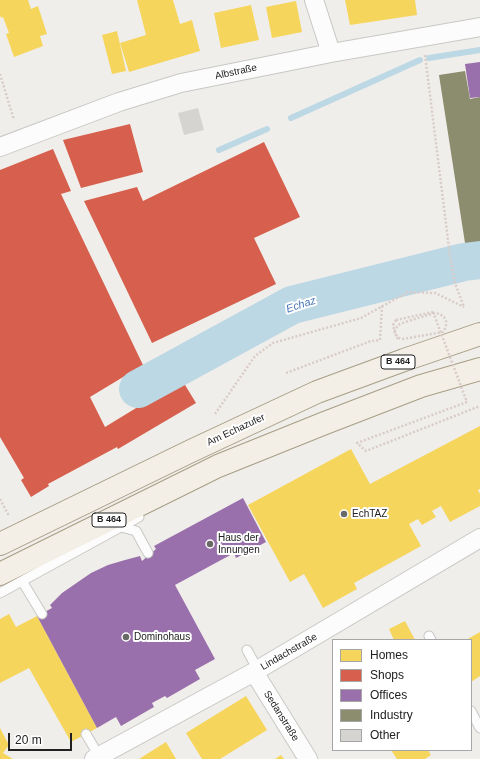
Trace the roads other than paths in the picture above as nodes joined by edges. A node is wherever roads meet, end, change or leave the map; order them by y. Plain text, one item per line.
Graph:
1 (314, 0) edge
2 (480, 28) edge
3 (331, 53) junction
4 (0, 147) edge
5 (480, 334) edge
6 (480, 369) edge
7 (218, 466) junction
8 (121, 527) junction
9 (480, 538) edge
10 (0, 544) edge
11 (148, 553) dead end
12 (0, 574) edge
13 (22, 581) junction
14 (0, 593) edge
15 (42, 614) dead end
16 (247, 650) dead end
17 (256, 671) junction
18 (472, 713) edge
19 (480, 728) edge
20 (86, 734) dead end
21 (96, 758) edge
22 (308, 759) edge

1 - 3 street
2 - 3 street, Albstraße
3 - 4 street, Albstraße
5 - 10 main road, Am Echazufer / B 464
6 - 7 main road, B 464
7 - 8 lane
7 - 12 main road, B 464
8 - 11 lane
8 - 13 lane
9 - 17 street, Lindachstraße
13 - 14 lane
13 - 15 lane
16 - 17 lane
17 - 21 street, Lindachstraße
17 - 22 street, Sedanstraße
18 - 19 lane
20 - 21 lane

